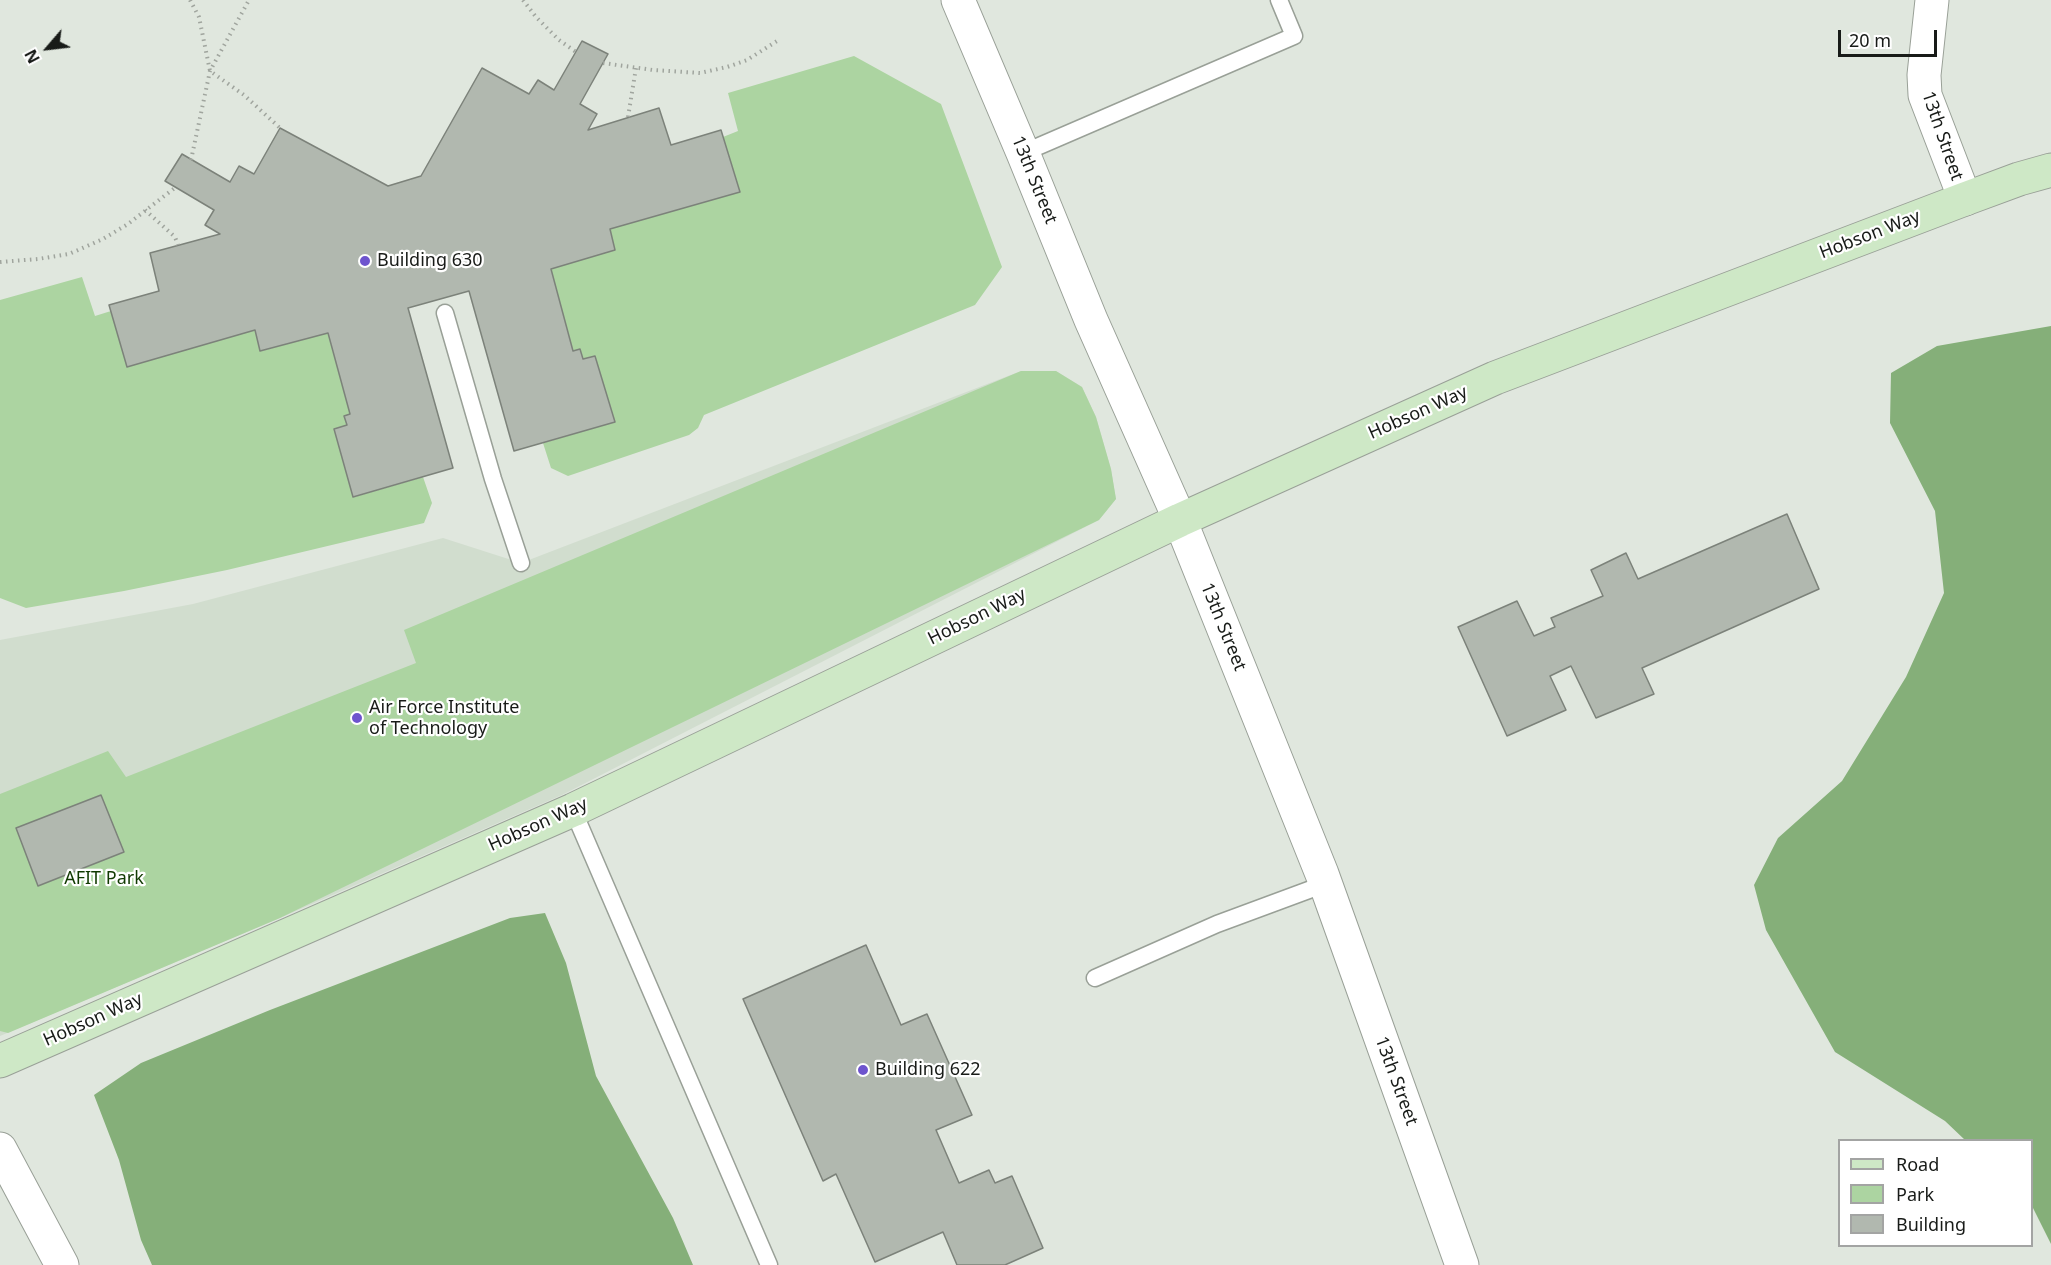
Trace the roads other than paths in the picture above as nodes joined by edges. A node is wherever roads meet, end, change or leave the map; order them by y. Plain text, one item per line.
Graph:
1 (958, 0) edge
2 (1279, 0) edge
3 (1932, 0) edge
4 (1023, 153) junction
5 (2051, 170) edge
6 (1965, 199) junction
7 (445, 313) dead end
8 (1180, 520) junction
9 (521, 562) dead end
10 (573, 810) junction
11 (1325, 884) junction
12 (1095, 978) dead end
13 (0, 1061) edge
14 (0, 1149) edge
15 (62, 1265) edge
16 (769, 1265) edge
17 (1462, 1265) edge

1 - 4 street, 13th Street
2 - 4 lane
3 - 6 street, 13th Street
4 - 8 street, 13th Street
5 - 6 street, Hobson Way
6 - 8 street, Hobson Way
7 - 9 lane
8 - 10 street, Hobson Way
8 - 11 street, 13th Street
10 - 13 street, Hobson Way
10 - 16 lane
11 - 12 lane
11 - 17 street, 13th Street
14 - 15 street

